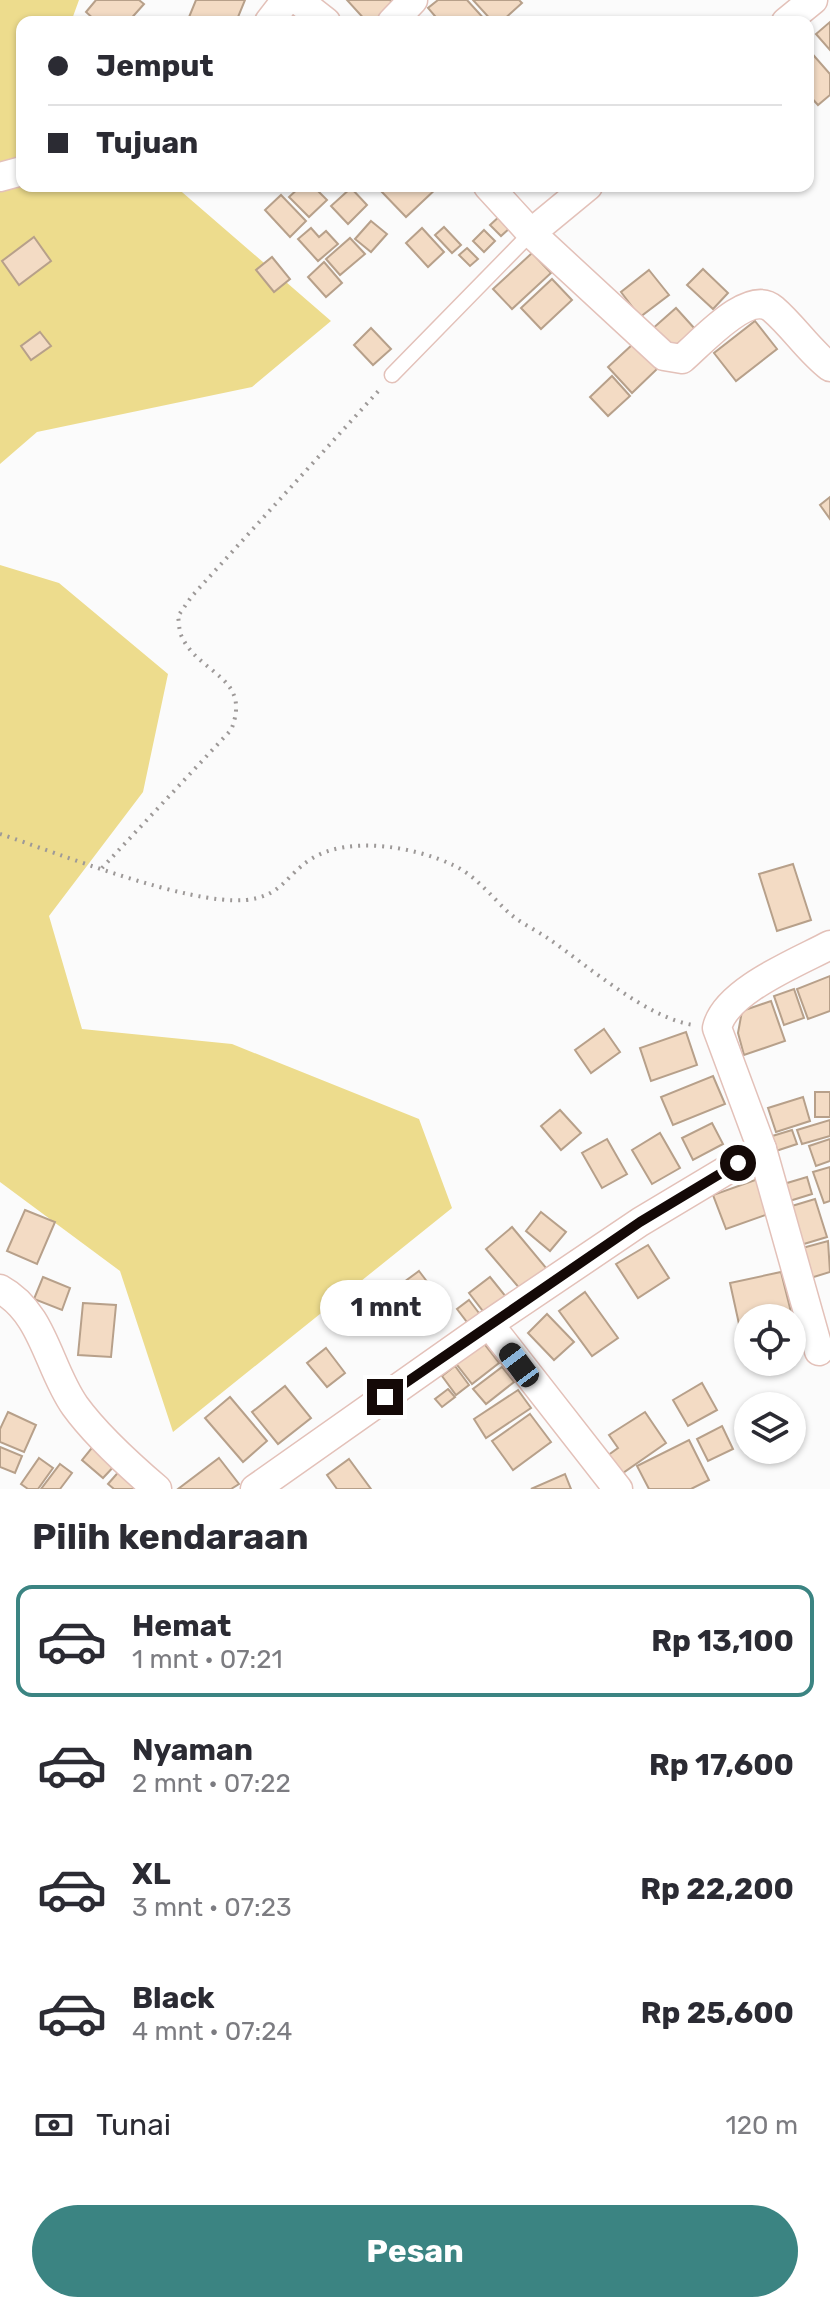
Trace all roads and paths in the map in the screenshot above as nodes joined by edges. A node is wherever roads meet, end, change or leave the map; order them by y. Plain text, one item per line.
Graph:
1 (286, 0) edge
2 (298, 0) edge
3 (413, 0) edge
4 (813, 0) edge
5 (274, 16) edge
6 (318, 16) edge
7 (398, 16) edge
8 (793, 16) edge
9 (493, 192) edge
10 (581, 192) edge
11 (531, 233) junction
12 (830, 367) edge
13 (392, 375) joint
14 (0, 834) edge
15 (102, 868) junction
16 (830, 945) edge
17 (717, 1028) junction
18 (762, 1149) junction
19 (0, 1289) edge
20 (489, 1324) junction
21 (819, 1351) dead end
22 (148, 1486) edge
23 (255, 1489) edge
24 (618, 1489) edge

1 - 5 street
2 - 6 street
3 - 7 street
4 - 8 street
9 - 11 street
10 - 11 street
11 - 12 street
11 - 13 lane
13 - 15 path
14 - 15 path
15 - 17 path
16 - 17 street
17 - 18 street
18 - 20 street
18 - 21 street
19 - 22 street
20 - 23 street
20 - 24 street

